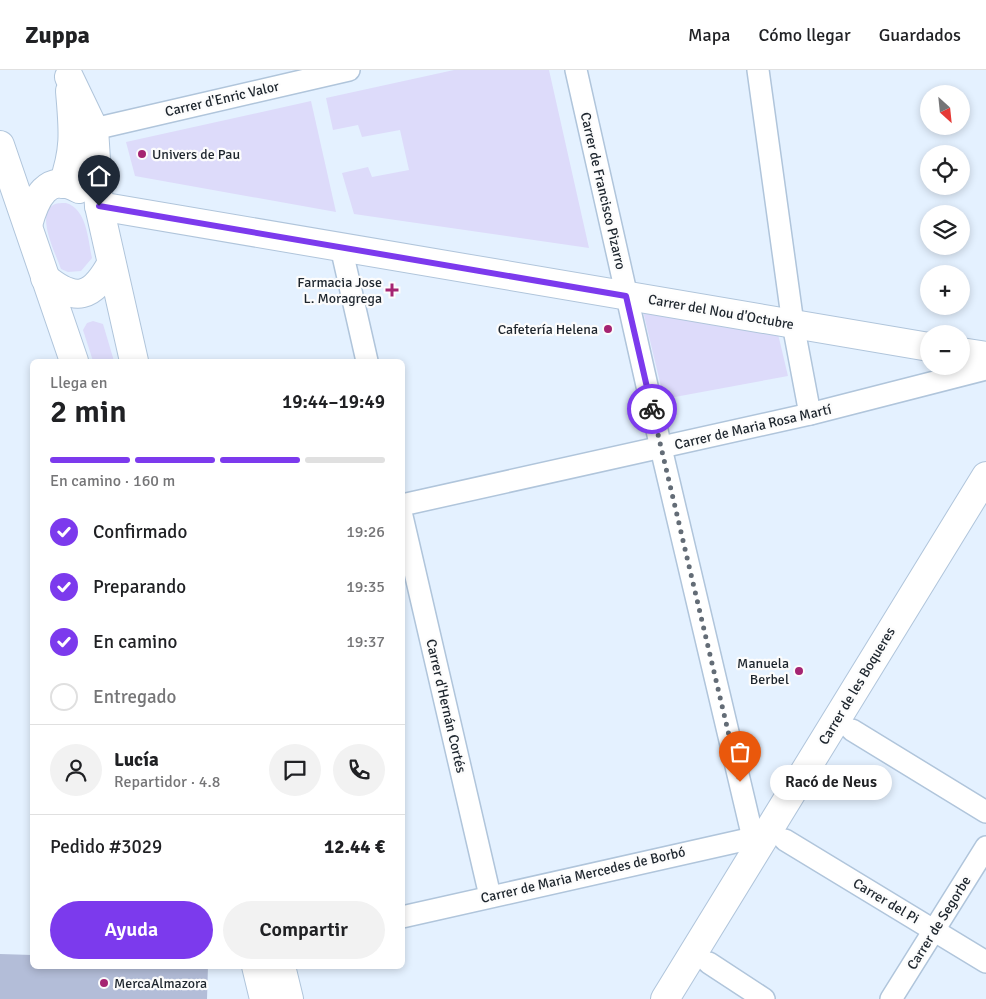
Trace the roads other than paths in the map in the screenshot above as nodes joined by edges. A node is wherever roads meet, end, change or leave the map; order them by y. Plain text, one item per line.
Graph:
1 (349, 70) edge
2 (576, 70) edge
3 (758, 70) edge
4 (69, 73) edge
5 (304, 75) edge
6 (94, 128) junction
7 (0, 145) edge
8 (63, 184) junction
9 (99, 206) junction
10 (28, 225) junction
11 (341, 247) junction
12 (111, 264) junction
13 (45, 278) junction
14 (626, 296) junction
15 (792, 324) junction
16 (920, 345) edge
17 (970, 353) edge
18 (986, 356) edge
19 (73, 359) edge
20 (134, 359) edge
21 (367, 359) edge
22 (986, 369) edge
23 (810, 414) junction
24 (660, 448) junction
25 (986, 476) edge
26 (405, 504) edge
27 (986, 512) edge
28 (405, 529) edge
29 (852, 730) junction
30 (986, 812) edge
31 (767, 838) junction
32 (986, 847) edge
33 (490, 896) junction
34 (405, 916) edge
35 (934, 930) junction
36 (986, 962) edge
37 (709, 963) junction
38 (257, 969) edge
39 (282, 969) edge
40 (264, 999) edge
41 (289, 999) edge
42 (665, 999) edge
43 (688, 999) edge
44 (764, 999) edge
45 (891, 999) edge

1 - 5 street, Carrer d'Enric Valor
2 - 14 street, Carrer de Francisco Pizarro
3 - 15 street
4 - 6 street
4 - 8 street
5 - 6 street, Carrer d'Enric Valor
6 - 9 street
7 - 10 street
8 - 9 street
8 - 10 street
9 - 11 street, Carrer del Nou d'Octubre
9 - 12 street
10 - 13 street
11 - 14 street, Carrer del Nou d'Octubre
11 - 21 street
12 - 13 street
12 - 20 street
13 - 19 street
14 - 15 street, Carrer del Nou d'Octubre
14 - 24 street, Carrer de Francisco Pizarro
15 - 16 street, Carrer del Nou d'Octubre
15 - 23 street
17 - 18 street
22 - 23 street, Carrer de Maria Rosa Martí
23 - 24 street, Carrer de Maria Rosa Martí
24 - 26 street, Carrer de Maria Rosa Martí
24 - 31 street, Carrer de Francisco Pizarro
25 - 31 street, Carrer de les Boqueres
27 - 29 street, Carrer de les Boqueres
28 - 33 street, Carrer d'Hernán Cortés
29 - 30 street
29 - 31 street, Carrer de les Boqueres
31 - 33 street, Carrer de Maria Mercedes de Borbó
31 - 35 street, Carrer del Pi
31 - 37 street, Carrer de les Boqueres
31 - 42 street, Carrer de les Boqueres
32 - 35 street, Carrer de Segorbe
33 - 34 street, Carrer de Maria Mercedes de Borbó
35 - 36 street, Carrer del Pi
35 - 45 street, Carrer de Segorbe
37 - 43 street, Carrer de les Boqueres
37 - 44 street
38 - 40 street
39 - 41 street

